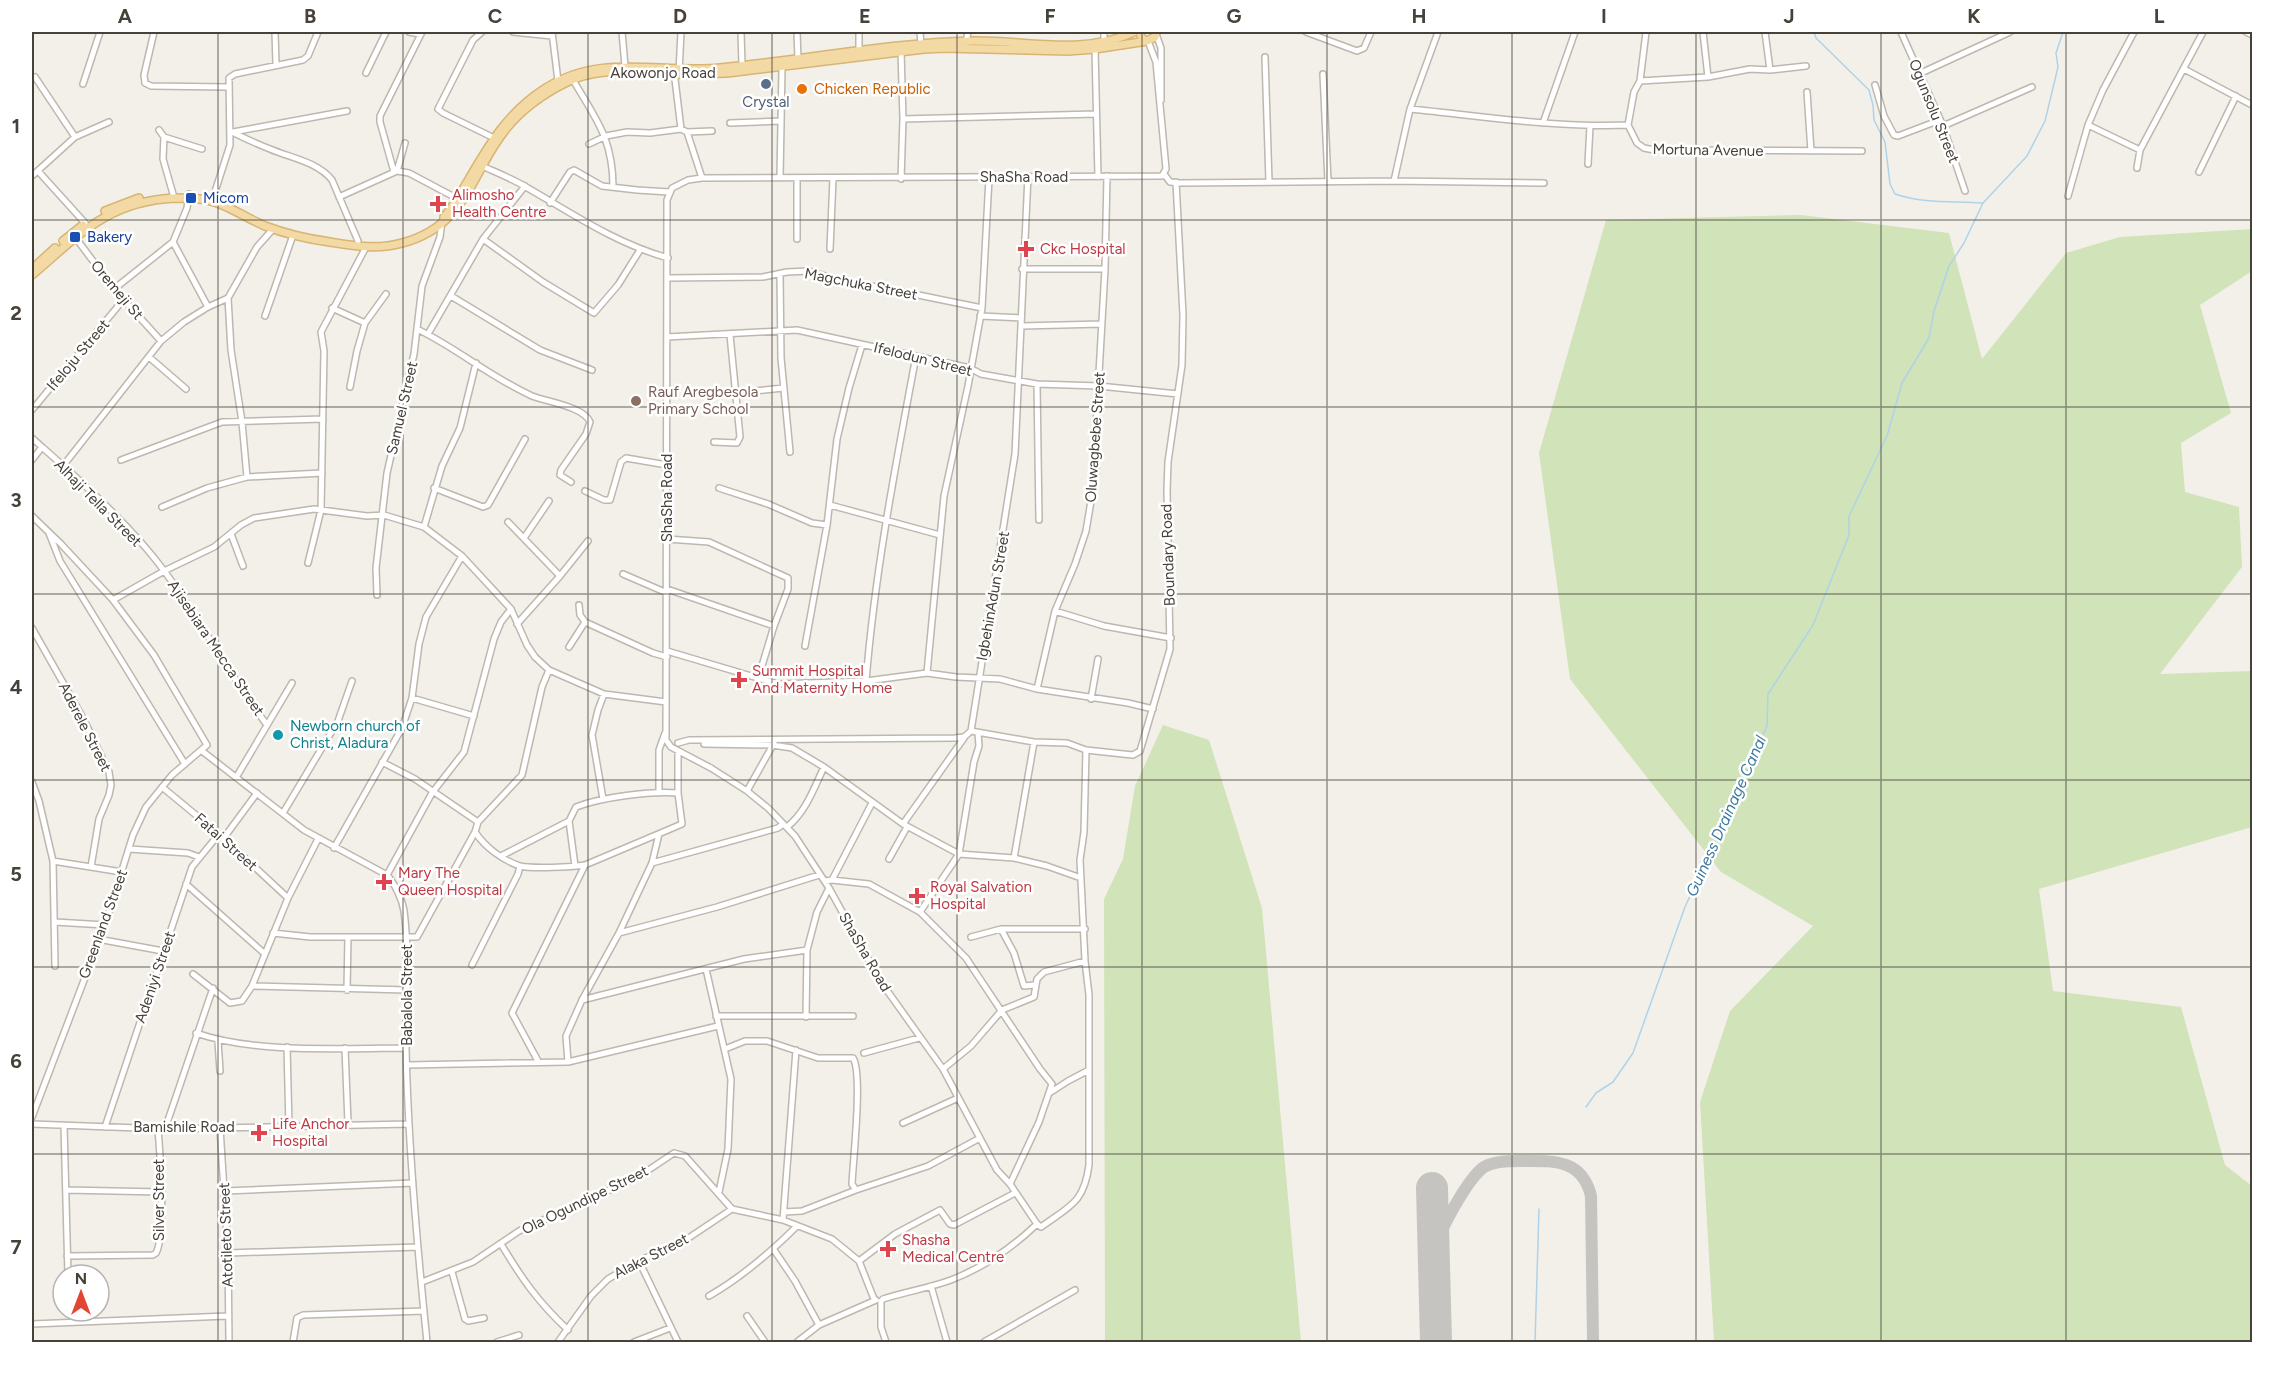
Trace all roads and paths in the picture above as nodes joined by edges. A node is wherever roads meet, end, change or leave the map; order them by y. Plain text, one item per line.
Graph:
1 (100, 32) edge
2 (154, 32) edge
3 (275, 32) edge
4 (318, 32) edge
5 (386, 32) edge
6 (409, 32) edge
7 (482, 32) edge
8 (513, 32) edge
9 (622, 32) edge
10 (681, 32) edge
11 (741, 32) edge
12 (797, 32) edge
13 (859, 32) edge
14 (920, 32) edge
15 (968, 32) edge
16 (1104, 32) edge
17 (1134, 32) edge
18 (1140, 32) edge
19 (1156, 32) edge
20 (1306, 32) edge
21 (1371, 32) edge
22 (1438, 32) edge
23 (1575, 32) edge
24 (1646, 32) edge
25 (1703, 32) edge
26 (1766, 32) edge
27 (1901, 32) edge
28 (2010, 32) edge
29 (2134, 32) edge
30 (2203, 32) edge
31 (2246, 32) edge
32 (421, 33) edge
33 (552, 34) edge
34 (2253, 35) edge
35 (1104, 41) junction
36 (1148, 41) junction
37 (970, 44) junction
38 (921, 45) junction
39 (1095, 49) junction
40 (859, 50) junction
41 (901, 52) junction
42 (1264, 57) dead end
43 (803, 60) junction
44 (276, 64) junction
45 (742, 65) junction
46 (625, 66) junction
47 (1806, 66) dead end
48 (782, 68) junction
49 (2184, 69) junction
50 (1770, 70) junction
51 (676, 71) junction
52 (366, 73) dead end
53 (1921, 73) junction
54 (1323, 74) dead end
55 (35, 77) dead end
56 (1708, 78) junction
57 (573, 80) junction
58 (558, 81) junction
59 (1640, 81) junction
60 (83, 84) dead end
61 (1875, 85) dead end
62 (228, 87) junction
63 (2032, 87) dead end
64 (1807, 92) dead end
65 (2236, 96) junction
66 (1160, 104) junction
67 (2253, 105) edge
68 (1410, 109) junction
69 (347, 111) dead end
70 (1096, 114) junction
71 (903, 119) junction
72 (1940, 120) junction
73 (109, 122) dead end
74 (781, 122) junction
75 (730, 123) dead end
76 (1543, 123) junction
77 (1628, 125) junction
78 (2088, 125) junction
79 (1590, 126) junction
80 (1943, 126) junction
81 (159, 130) dead end
82 (684, 130) junction
83 (712, 131) dead end
84 (232, 132) junction
85 (164, 136) junction
86 (606, 136) junction
87 (75, 137) junction
88 (494, 138) junction
89 (405, 143) dead end
90 (589, 144) dead end
91 (202, 149) dead end
92 (2140, 150) junction
93 (1862, 151) dead end
94 (1811, 152) junction
95 (1588, 164) dead end
96 (481, 166) junction
97 (2137, 168) dead end
98 (38, 171) junction
99 (395, 172) junction
100 (2199, 172) dead end
101 (1164, 174) junction
102 (32, 176) edge
103 (1028, 177) junction
104 (1098, 177) junction
105 (1107, 177) junction
106 (702, 178) junction
107 (780, 178) junction
108 (797, 178) junction
109 (833, 178) junction
110 (990, 178) junction
111 (901, 179) junction
112 (1328, 181) junction
113 (1394, 181) junction
114 (1269, 182) junction
115 (1176, 183) junction
116 (1544, 183) dead end
117 (525, 186) junction
118 (613, 187) junction
119 (1965, 191) dead end
120 (669, 192) junction
121 (173, 194) junction
122 (189, 196) junction
123 (2068, 196) dead end
124 (339, 197) junction
125 (212, 199) junction
126 (458, 199) junction
127 (550, 203) junction
128 (443, 222) junction
129 (85, 223) junction
130 (273, 229) junction
131 (292, 235) junction
132 (75, 237) junction
133 (483, 239) junction
134 (797, 239) dead end
135 (173, 242) junction
136 (358, 242) junction
137 (366, 247) junction
138 (830, 249) dead end
139 (640, 250) junction
140 (668, 258) junction
141 (1105, 268) junction
142 (32, 269) edge
143 (1022, 269) junction
144 (780, 274) junction
145 (32, 275) edge
146 (668, 278) junction
147 (114, 289) junction
148 (386, 294) dead end
149 (451, 296) junction
150 (228, 298) junction
151 (124, 299) junction
152 (208, 307) junction
153 (332, 308) junction
154 (982, 308) junction
155 (265, 316) dead end
156 (980, 316) junction
157 (1021, 318) junction
158 (365, 323) junction
159 (1102, 324) junction
160 (1021, 326) junction
161 (419, 330) junction
162 (780, 331) junction
163 (428, 334) junction
164 (730, 335) junction
165 (667, 337) junction
166 (161, 341) junction
167 (862, 345) junction
168 (916, 356) junction
169 (149, 357) junction
170 (476, 363) junction
171 (970, 368) junction
172 (592, 370) dead end
173 (1019, 382) junction
174 (1037, 384) junction
175 (1099, 386) junction
176 (350, 387) dead end
177 (186, 388) dead end
178 (783, 388) junction
179 (737, 393) junction
180 (1178, 394) junction
181 (32, 410) edge
182 (323, 419) junction
183 (242, 422) junction
184 (32, 438) edge
185 (525, 439) dead end
186 (714, 442) dead end
187 (42, 447) junction
188 (790, 452) dead end
189 (32, 460) edge
190 (121, 460) dead end
191 (667, 465) junction
192 (63, 466) junction
193 (322, 473) junction
194 (247, 477) junction
195 (571, 482) dead end
196 (434, 488) junction
197 (719, 488) dead end
198 (585, 491) dead end
199 (549, 501) dead end
200 (830, 505) junction
201 (162, 507) dead end
202 (321, 510) junction
203 (384, 515) junction
204 (32, 516) edge
205 (1040, 520) dead end
206 (508, 522) dead end
207 (886, 522) junction
208 (827, 525) junction
209 (424, 527) junction
210 (48, 531) junction
211 (231, 534) junction
212 (940, 535) junction
213 (524, 538) junction
214 (668, 539) junction
215 (588, 541) dead end
216 (462, 556) junction
217 (308, 563) dead end
218 (243, 566) dead end
219 (164, 571) junction
220 (623, 574) dead end
221 (560, 576) junction
222 (667, 591) junction
223 (377, 595) dead end
224 (113, 600) junction
225 (579, 605) dead end
226 (511, 609) junction
227 (1055, 611) junction
228 (585, 622) junction
229 (518, 624) junction
230 (774, 626) junction
231 (32, 628) edge
232 (1171, 638) junction
233 (805, 646) dead end
234 (568, 647) dead end
235 (667, 654) junction
236 (1098, 659) dead end
237 (549, 670) junction
238 (927, 673) junction
239 (758, 679) junction
240 (978, 679) junction
241 (352, 681) dead end
242 (866, 681) junction
243 (292, 683) dead end
244 (1036, 689) junction
245 (604, 694) junction
246 (412, 698) junction
247 (1091, 699) junction
248 (666, 702) junction
249 (1153, 709) junction
250 (474, 716) junction
251 (267, 725) junction
252 (666, 732) junction
253 (971, 732) junction
254 (978, 733) junction
255 (964, 738) junction
256 (779, 741) junction
257 (1034, 742) junction
258 (668, 743) junction
259 (718, 743) junction
260 (678, 744) junction
261 (772, 745) junction
262 (1086, 750) junction
263 (202, 751) junction
264 (678, 751) junction
265 (382, 762) junction
266 (185, 764) junction
267 (824, 767) junction
268 (237, 776) junction
269 (32, 782) edge
270 (162, 787) junction
271 (747, 791) junction
272 (432, 793) junction
273 (659, 793) junction
274 (678, 793) junction
275 (257, 794) junction
276 (603, 799) junction
277 (872, 802) junction
278 (283, 813) junction
279 (569, 821) junction
280 (478, 822) junction
281 (905, 825) junction
282 (785, 826) junction
283 (476, 832) junction
284 (659, 834) junction
285 (221, 837) junction
286 (318, 839) junction
287 (334, 848) junction
288 (129, 849) junction
289 (959, 854) junction
290 (501, 855) junction
291 (199, 857) junction
292 (1014, 858) junction
293 (889, 859) dead end
294 (53, 861) junction
295 (652, 863) junction
296 (585, 865) junction
297 (520, 866) junction
298 (575, 866) junction
299 (91, 867) junction
300 (122, 872) junction
301 (387, 875) junction
302 (819, 875) junction
303 (1081, 878) junction
304 (832, 880) junction
305 (825, 881) junction
306 (186, 884) junction
307 (830, 888) junction
308 (288, 898) junction
309 (920, 912) junction
310 (55, 922) junction
311 (105, 925) junction
312 (1001, 928) junction
313 (1085, 929) junction
314 (273, 933) junction
315 (619, 933) junction
316 (970, 936) dead end
317 (348, 937) junction
318 (407, 937) junction
319 (98, 939) junction
320 (807, 950) junction
321 (163, 951) junction
322 (265, 954) junction
323 (1085, 961) junction
324 (472, 965) dead end
325 (55, 966) dead end
326 (706, 969) junction
327 (193, 974) dead end
328 (1034, 985) junction
329 (252, 986) junction
330 (213, 988) junction
331 (347, 990) junction
332 (406, 990) junction
333 (582, 1000) junction
334 (1002, 1010) junction
335 (716, 1016) junction
336 (853, 1016) dead end
337 (806, 1017) junction
338 (718, 1026) junction
339 (196, 1033) junction
340 (919, 1038) junction
341 (218, 1041) junction
342 (287, 1047) junction
343 (345, 1048) junction
344 (406, 1048) junction
345 (725, 1049) junction
346 (796, 1050) junction
347 (864, 1053) dead end
348 (538, 1061) junction
349 (568, 1062) junction
350 (407, 1065) junction
351 (943, 1069) junction
352 (1089, 1070) junction
353 (220, 1071) dead end
354 (1051, 1092) junction
355 (958, 1098) junction
356 (32, 1117) edge
357 (348, 1123) junction
358 (903, 1123) dead end
359 (32, 1124) edge
360 (409, 1124) junction
361 (64, 1126) junction
362 (105, 1126) junction
363 (289, 1126) junction
364 (220, 1128) junction
365 (161, 1129) junction
366 (980, 1138) junction
367 (413, 1183) junction
368 (1010, 1184) junction
369 (66, 1190) junction
370 (856, 1190) junction
371 (225, 1191) junction
372 (161, 1192) junction
373 (719, 1192) junction
374 (1015, 1193) junction
375 (732, 1209) junction
376 (784, 1212) junction
377 (783, 1221) junction
378 (1037, 1224) junction
379 (797, 1226) junction
380 (501, 1244) junction
381 (418, 1247) junction
382 (774, 1250) junction
383 (228, 1253) junction
384 (67, 1256) junction
385 (639, 1261) junction
386 (859, 1261) junction
387 (67, 1263) edge
388 (452, 1272) junction
389 (422, 1282) junction
390 (931, 1286) junction
391 (1075, 1290) dead end
392 (709, 1296) dead end
393 (878, 1300) junction
394 (424, 1311) junction
395 (227, 1316) junction
396 (747, 1316) dead end
397 (484, 1318) dead end
398 (32, 1324) edge
399 (819, 1325) junction
400 (670, 1328) junction
401 (568, 1330) junction
402 (519, 1335) dead end
403 (229, 1342) edge
404 (293, 1342) edge
405 (427, 1342) edge
406 (497, 1342) edge
407 (558, 1342) edge
408 (634, 1342) edge
409 (678, 1342) edge
410 (765, 1342) edge
411 (797, 1342) edge
412 (886, 1342) edge
413 (947, 1342) edge
414 (984, 1342) edge

1 - 60 street
2 - 62 street
3 - 44 street
4 - 44 street
5 - 52 street
6 - 32 street
7 - 88 street
8 - 33 street
9 - 46 street
10 - 51 street
11 - 45 street
12 - 43 street
13 - 40 street
14 - 38 street
15 - 37 street
16 - 35 street
17 - 35 main road, Akowonjo Road
18 - 36 main road
19 - 36 main road
19 - 66 street
20 - 21 street
22 - 68 street
23 - 76 street
24 - 59 street
25 - 56 street
26 - 50 street
27 - 53 street, Ogunsolu Street
28 - 53 street
29 - 78 street
30 - 49 street
31 - 34 street
32 - 99 street
33 - 58 street
35 - 37 main road, Akowonjo Road
36 - 39 main road, Akowonjo Road
36 - 66 street
37 - 38 main road, Akowonjo Road
37 - 39 main road, Akowonjo Road
37 - 41 main road, Akowonjo Road
38 - 40 main road, Akowonjo Road
39 - 70 street
40 - 43 main road, Akowonjo Road
41 - 43 main road, Akowonjo Road
41 - 71 street
42 - 114 street
43 - 45 main road, Akowonjo Road
43 - 48 main road, Akowonjo Road
44 - 62 street
45 - 51 main road, Akowonjo Road
46 - 51 main road, Akowonjo Road
46 - 58 main road, Akowonjo Road
47 - 50 street
48 - 51 main road, Akowonjo Road
48 - 74 street
49 - 65 street
49 - 92 street
50 - 56 street
51 - 57 main road, Akowonjo Road
51 - 82 street
53 - 72 street, Ogunsolu Street
54 - 112 street
55 - 87 street
56 - 59 street
57 - 86 street
57 - 96 main road, Akowonjo Road
58 - 88 main road, Akowonjo Road
59 - 77 street
61 - 72 street
62 - 84 street
63 - 80 street
64 - 94 street
65 - 67 street
65 - 100 street
66 - 101 street
68 - 76 street
68 - 113 street
69 - 84 street
70 - 71 street
70 - 104 street
71 - 111 street
72 - 80 street, Ogunsolu Street
73 - 87 street
74 - 75 street
74 - 107 street
76 - 79 street
77 - 79 street
77 - 94 street, Mortuna Avenue
78 - 92 street
78 - 123 street
79 - 95 street
80 - 119 street, Ogunsolu Street
81 - 85 street
82 - 83 street
82 - 86 street
82 - 106 street
84 - 124 street
84 - 125 street
85 - 91 street
85 - 121 street
86 - 90 street
86 - 118 street
87 - 98 street
88 - 96 main road, Akowonjo Road
89 - 99 street
92 - 97 street
93 - 94 street, Mortuna Avenue
96 - 117 street
96 - 126 main road, Akowonjo Road
96 - 128 main road, Akowonjo Road
98 - 102 street
98 - 129 street
99 - 124 street
99 - 126 street
101 - 105 street, ShaSha Road
101 - 115 street
103 - 104 street, ShaSha Road
103 - 110 street, ShaSha Road
103 - 143 street, IgbehinAdun Street
104 - 105 street, ShaSha Road
105 - 141 street, Oluwagbebe Street
106 - 107 street, ShaSha Road
106 - 120 street, ShaSha Road
107 - 108 street, ShaSha Road
108 - 109 street, ShaSha Road
108 - 134 street
109 - 111 street, ShaSha Road
109 - 138 street
110 - 111 street, ShaSha Road
110 - 154 street
112 - 113 street
112 - 114 street
113 - 116 street
114 - 115 street
115 - 180 street, Boundary Road
117 - 127 street
117 - 133 street
118 - 120 street
118 - 127 street
120 - 140 street, ShaSha Road
121 - 122 main road, Akowonjo Road
121 - 129 main road, Akowonjo Road
122 - 125 main road, Akowonjo Road
122 - 132 main road, Akowonjo Road
122 - 135 street
124 - 136 street
125 - 130 main road, Akowonjo Road
125 - 136 main road, Akowonjo Road
126 - 128 main road, Akowonjo Road
127 - 139 street
128 - 136 main road, Akowonjo Road
128 - 137 main road, Akowonjo Road
128 - 161 street, Samuel Street
129 - 142 main road, Akowonjo Road
130 - 131 main road, Akowonjo Road
130 - 150 street
131 - 137 main road, Akowonjo Road
131 - 155 street
132 - 145 main road, Akowonjo Road
132 - 147 street, Oremeji St
133 - 139 street
133 - 149 street
135 - 147 street
135 - 152 street
137 - 153 street
139 - 140 street
140 - 146 street, ShaSha Road
141 - 143 street
141 - 159 street, Oluwagbebe Street
143 - 157 street, IgbehinAdun Street
144 - 146 street, Magchuka Street
144 - 154 street, Magchuka Street
144 - 162 street
146 - 165 street, ShaSha Road
147 - 151 street, Oremeji St
148 - 158 street
149 - 163 street
149 - 172 street
150 - 152 street
150 - 183 street
151 - 166 street, Oremeji St
151 - 181 street, Ifeloju Street
152 - 166 street
153 - 158 street
153 - 182 street
154 - 156 street
156 - 157 street
156 - 171 street
157 - 160 street, IgbehinAdun Street
158 - 176 street
159 - 160 street
159 - 175 street, Oluwagbebe Street
160 - 173 street, IgbehinAdun Street
161 - 163 street
161 - 203 street, Samuel Street
162 - 164 street, Ifelodun Street
162 - 167 street, Ifelodun Street
162 - 178 street
163 - 170 street
164 - 165 street, Ifelodun Street
164 - 179 street
165 - 191 street, ShaSha Road
166 - 169 street
167 - 168 street, Ifelodun Street
167 - 200 street
168 - 171 street, Ifelodun Street
168 - 207 street
169 - 177 street
169 - 192 street
170 - 195 street
170 - 196 street
171 - 173 street, Ifelodun Street
171 - 212 street
173 - 174 street, Ifelodun Street
173 - 240 street, IgbehinAdun Street
174 - 175 street, Ifelodun Street
174 - 205 street
175 - 180 street, Ifelodun Street
175 - 227 street, Oluwagbebe Street
178 - 179 street
178 - 188 street
179 - 186 street
180 - 232 street, Boundary Road
182 - 183 street
182 - 193 street
183 - 190 street
183 - 194 street
184 - 187 street
185 - 196 street
187 - 189 street, Alhaji Tella Street
187 - 192 street, Alhaji Tella Street
191 - 198 street
191 - 214 street, ShaSha Road
192 - 219 street, Alhaji Tella Street
193 - 194 street
193 - 202 street
194 - 201 street
196 - 209 street
197 - 208 street
199 - 213 street
200 - 207 street
200 - 208 street
202 - 203 street
202 - 211 street
202 - 217 street
203 - 209 street
203 - 223 street, Samuel Street
204 - 210 street
206 - 213 street
207 - 212 street
207 - 242 street
208 - 233 street
209 - 216 street
210 - 224 street
210 - 266 street
211 - 218 street
211 - 219 street
212 - 238 street
213 - 221 street
214 - 222 street, ShaSha Road
214 - 230 street
215 - 221 street
216 - 226 street
216 - 246 street
219 - 224 street
219 - 251 street, Ajisebiara Mecca Street
220 - 222 street
221 - 229 street
222 - 230 street
222 - 235 street, ShaSha Road
224 - 263 street
225 - 228 street
226 - 229 street
226 - 250 street
227 - 232 street
227 - 244 street, Oluwagbebe Street
228 - 234 street
228 - 235 street
229 - 237 street
230 - 239 street
231 - 299 street, Aderele Street
232 - 249 street, Boundary Road
235 - 239 street
235 - 248 street, ShaSha Road
236 - 247 street
237 - 245 street
237 - 280 street
238 - 240 street
238 - 242 street
239 - 242 street
240 - 244 street
240 - 253 street, IgbehinAdun Street
241 - 278 street
243 - 251 street
244 - 247 street
245 - 248 street
245 - 276 street
246 - 250 street
246 - 265 street
247 - 249 street
248 - 252 street, ShaSha Road
249 - 262 street, Boundary Road
250 - 272 street
251 - 268 street
252 - 258 street, ShaSha Road
252 - 273 street
253 - 254 street, Boundary Road
253 - 255 street
254 - 257 street, Boundary Road
254 - 289 street
255 - 256 street
255 - 281 street
256 - 259 street
256 - 261 street
257 - 262 street, Boundary Road
257 - 292 street
258 - 260 street
258 - 264 street, ShaSha Road
259 - 260 street
259 - 260 street
259 - 261 street
261 - 267 street
261 - 271 street
262 - 303 street
263 - 266 street, Greenland Street
263 - 268 street
264 - 271 street, ShaSha Road
264 - 274 street
265 - 272 street
265 - 287 street
266 - 270 street, Greenland Street
267 - 277 street
267 - 282 street
268 - 275 street
269 - 294 street
270 - 285 street, Fatai Street
270 - 288 street, Greenland Street
271 - 282 street, ShaSha Road
272 - 280 street
272 - 301 street
273 - 274 street
273 - 276 street
274 - 284 street
275 - 278 street
275 - 285 street, Adeniyi Street
276 - 279 street
277 - 281 street
277 - 304 street
278 - 286 street
279 - 290 street
279 - 298 street
280 - 283 street
281 - 289 street
281 - 293 street
282 - 295 street
282 - 302 street, ShaSha Road
283 - 290 street
283 - 318 street
284 - 295 street
284 - 296 street
285 - 291 street, Adeniyi Street
285 - 308 street, Fatai Street
286 - 287 street
286 - 308 street
287 - 301 street
288 - 291 street
288 - 300 street, Greenland Street
289 - 292 street
289 - 309 street
290 - 297 street
291 - 306 street, Adeniyi Street
292 - 303 street
294 - 299 street
294 - 310 street
295 - 315 street
296 - 298 street
296 - 348 street
297 - 298 street
297 - 324 street
299 - 300 street
300 - 311 street, Greenland Street
301 - 318 street, Babalola Street
302 - 305 street, ShaSha Road
302 - 315 street
303 - 313 street
304 - 305 street
304 - 309 street
305 - 307 street, ShaSha Road
306 - 321 street, Adeniyi Street
306 - 322 street
307 - 320 street
307 - 340 street, ShaSha Road
308 - 314 street
309 - 334 street
310 - 311 street
310 - 325 street
311 - 319 street, Greenland Street
312 - 313 street
312 - 316 street
312 - 328 street
313 - 323 street
314 - 317 street
314 - 322 street
315 - 333 street
317 - 318 street
317 - 331 street
318 - 332 street, Babalola Street
319 - 321 street
319 - 356 street, Greenland Street
320 - 326 street
320 - 337 street
321 - 362 street, Adeniyi Street
322 - 329 street
323 - 328 street
323 - 352 street
326 - 333 street
326 - 335 street
327 - 330 street
328 - 334 street
329 - 330 street
329 - 331 street
330 - 339 street
331 - 332 street
332 - 344 street, Babalola Street
333 - 349 street
334 - 351 street
334 - 354 street
335 - 337 street
335 - 338 street
336 - 337 street
338 - 345 street
338 - 349 street
339 - 341 street
339 - 365 street
340 - 347 street
340 - 351 street, ShaSha Road
341 - 342 street
341 - 353 street
342 - 343 street
342 - 363 street
343 - 344 street
343 - 357 street
344 - 350 street, Babalola Street
345 - 346 street
345 - 373 street
346 - 370 street
346 - 376 street
348 - 349 street
348 - 350 street
350 - 360 street, Babalola Street
351 - 355 street, ShaSha Road
352 - 354 street
352 - 378 street
354 - 368 street
355 - 358 street
355 - 366 street, ShaSha Road
357 - 360 street, Bamishile Road
357 - 363 street, Bamishile Road
359 - 361 street, Bamishile Road
360 - 367 street, Babalola Street
361 - 362 street, Bamishile Road
361 - 369 street
362 - 365 street, Bamishile Road
363 - 364 street, Bamishile Road
364 - 365 street, Bamishile Road
364 - 371 street, Atotileto Street
365 - 372 street, Silver Street
366 - 368 street, ShaSha Road
366 - 370 street
367 - 371 street
367 - 381 street, Babalola Street
368 - 374 street, ShaSha Road
369 - 372 street
369 - 384 street
370 - 376 street
371 - 383 street, Atotileto Street
372 - 384 street, Silver Street
373 - 375 street, Ola Ogundipe Street
373 - 380 street, Ola Ogundipe Street
374 - 378 street, ShaSha Road
374 - 386 street
375 - 377 street
375 - 385 street, Alaka Street
376 - 377 street
377 - 379 street
378 - 390 street
379 - 382 street
379 - 386 street
380 - 388 street, Ola Ogundipe Street
380 - 401 street
381 - 383 street
381 - 389 street, Babalola Street
382 - 392 street
382 - 399 street
383 - 395 street, Atotileto Street
384 - 387 street
385 - 400 street
385 - 401 street, Alaka Street
386 - 393 street
388 - 389 street, Ola Ogundipe Street
388 - 397 street
389 - 394 street, Babalola Street
390 - 393 street
390 - 413 street
391 - 414 street
393 - 399 street
393 - 412 street
394 - 404 street
394 - 405 street, Babalola Street
395 - 398 street
395 - 403 street, Atotileto Street
396 - 410 street
399 - 411 street
400 - 408 street
400 - 409 street
401 - 407 street, Alaka Street
402 - 406 street

